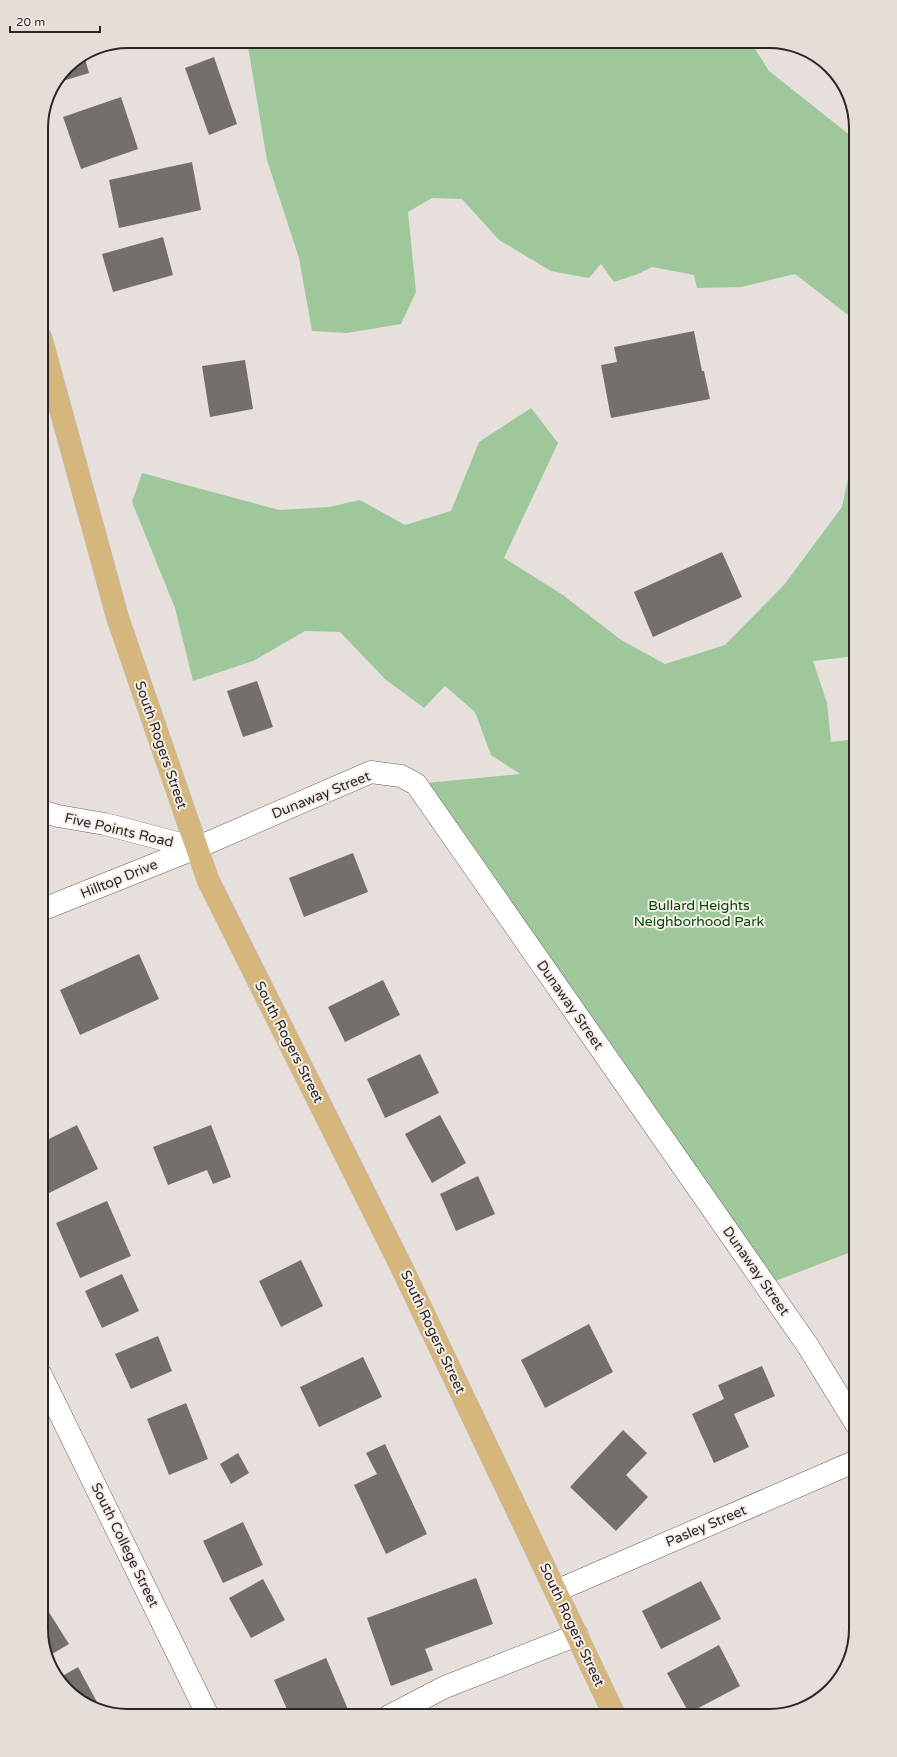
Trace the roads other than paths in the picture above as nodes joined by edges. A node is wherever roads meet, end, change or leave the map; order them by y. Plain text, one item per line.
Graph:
1 (48, 364) edge
2 (48, 813) edge
3 (196, 848) junction
4 (48, 907) edge
5 (48, 1389) edge
6 (849, 1413) edge
7 (849, 1464) edge
8 (556, 1591) junction
9 (577, 1635) junction
10 (205, 1709) edge
11 (403, 1709) edge
12 (612, 1709) edge

1 - 3 main road, South Rogers Street
2 - 3 street, Five Points Road
3 - 4 street, Hilltop Drive
3 - 6 street, Dunaway Street
3 - 8 main road, South Rogers Street
5 - 10 street, South College Street
7 - 8 street, Pasley Street
8 - 9 main road, South Rogers Street
9 - 11 street
9 - 12 main road, South Rogers Street

